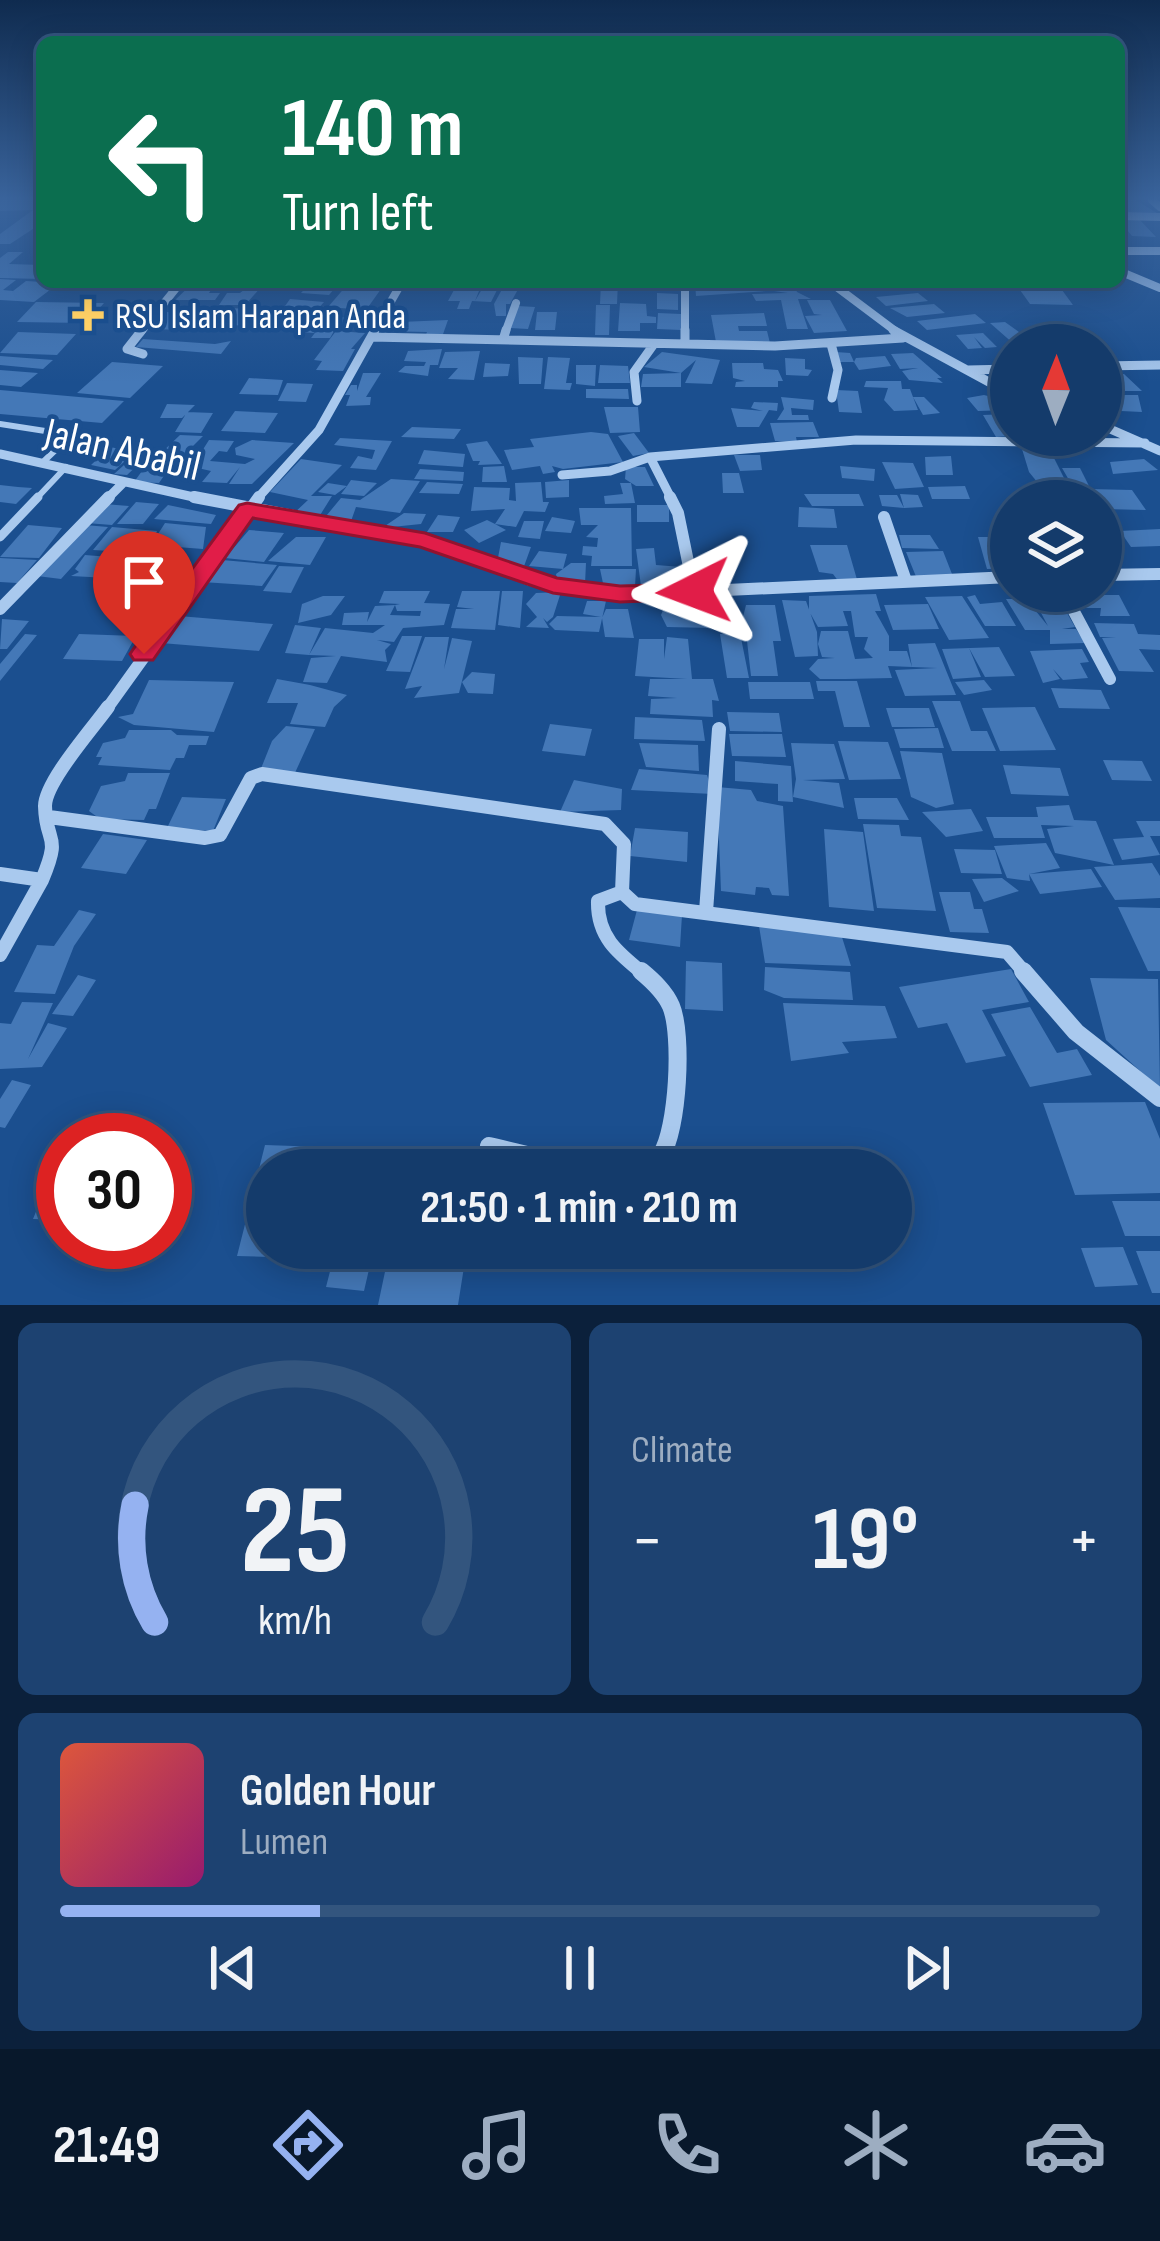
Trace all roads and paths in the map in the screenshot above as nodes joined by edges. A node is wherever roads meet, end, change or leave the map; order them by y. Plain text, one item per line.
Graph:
1 (1125, 273) edge
2 (176, 288) edge
3 (399, 288) edge
4 (686, 288) edge
5 (837, 288) edge
6 (1160, 288) edge
7 (516, 303) dead end
8 (371, 337) junction
9 (903, 338) junction
10 (503, 340) junction
11 (653, 344) junction
12 (685, 344) junction
13 (831, 344) junction
14 (143, 354) dead end
15 (1160, 364) edge
16 (1122, 365) edge
17 (990, 369) edge
18 (961, 370) junction
19 (990, 384) edge
20 (832, 398) dead end
21 (637, 401) dead end
22 (0, 424) edge
23 (1122, 433) edge
24 (1145, 443) junction
25 (1160, 451) edge
26 (6, 455) edge
27 (650, 457) junction
28 (42, 463) junction
29 (0, 466) edge
30 (67, 467) junction
31 (562, 475) dead end
32 (122, 484) junction
33 (247, 510) junction
34 (884, 517) dead end
35 (0, 537) edge
36 (1160, 574) edge
37 (1122, 575) edge
38 (990, 578) edge
39 (906, 581) junction
40 (694, 591) junction
41 (0, 609) edge
42 (1075, 612) edge
43 (1110, 679) dead end
44 (719, 730) dead end
45 (49, 818) junction
46 (0, 874) edge
47 (42, 880) junction
48 (622, 892) junction
49 (706, 912) junction
50 (0, 955) edge
51 (1160, 1098) edge
52 (489, 1146) dead end

1 - 6 street
2 - 14 street
3 - 8 street
4 - 12 street
5 - 9 street
7 - 10 street
8 - 10 street
8 - 33 street
9 - 13 street
9 - 18 street
10 - 11 street
11 - 12 street
11 - 21 street
12 - 13 street
13 - 20 street
15 - 16 street
17 - 18 street
18 - 19 street
22 - 28 lane
23 - 24 street
24 - 25 street
24 - 27 street
26 - 28 street, Jalan Ababil
26 - 29 lane
27 - 31 street
27 - 40 street
28 - 30 street, Jalan Ababil
30 - 32 street, Jalan Ababil
30 - 35 lane
32 - 33 street, Jalan Ababil
32 - 41 street
33 - 40 street, Jalan Ababil
33 - 45 street
34 - 39 street
36 - 37 street
38 - 39 street, Jalan Ababil
39 - 40 street, Jalan Ababil
42 - 43 street
44 - 49 street
45 - 47 street
45 - 48 street
46 - 47 street
47 - 50 street
48 - 49 street
48 - 52 street
49 - 51 street

